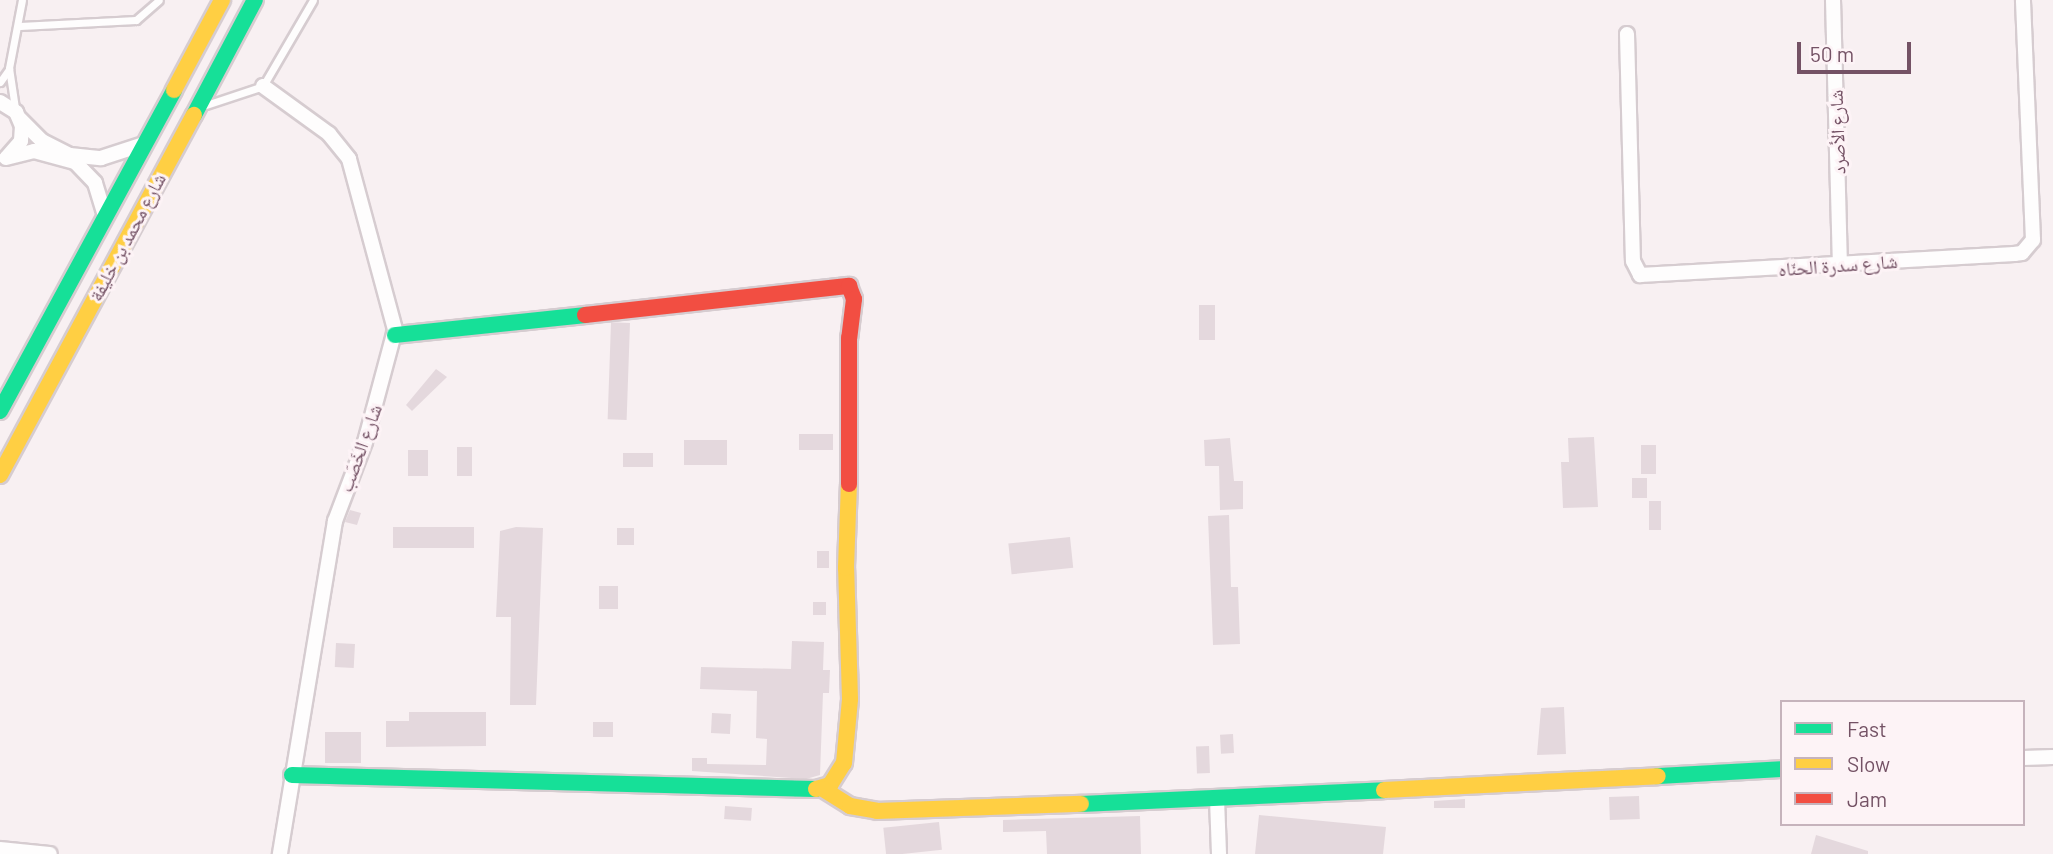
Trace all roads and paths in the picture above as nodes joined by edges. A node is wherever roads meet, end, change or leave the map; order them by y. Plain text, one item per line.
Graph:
1 (22, 0) edge
2 (159, 0) edge
3 (222, 0) edge
4 (255, 0) edge
5 (313, 0) edge
6 (1833, 0) edge
7 (2023, 0) edge
8 (20, 26) junction
9 (1627, 34) dead end
10 (9, 68) junction
11 (0, 82) edge
12 (263, 86) junction
13 (0, 102) edge
14 (196, 108) junction
15 (18, 115) junction
16 (142, 145) junction
17 (63, 154) junction
18 (2, 160) edge
19 (104, 216) junction
20 (1840, 265) junction
21 (395, 335) junction
22 (0, 411) edge
23 (0, 475) edge
24 (2053, 757) edge
25 (2025, 758) edge
26 (1780, 769) edge
27 (292, 775) junction
28 (823, 789) junction
29 (1217, 799) junction
30 (0, 849) edge
31 (50, 854) edge
32 (280, 854) edge
33 (1219, 854) edge

1 - 8 lane
2 - 8 lane
3 - 16 main road, شارع محمد بن خليفة
4 - 14 main road, شارع محمد بن خليفة
5 - 12 lane
6 - 20 street, شارع الأصرد
7 - 20 street, شارع سدرة الحنّاه
8 - 10 lane
9 - 20 street, شارع سدرة الحنّاه
10 - 11 lane
10 - 15 lane
12 - 14 lane
12 - 21 street, شارع الخَصَب
13 - 15 street
14 - 23 main road, شارع محمد بن خليفة
15 - 17 street
15 - 18 street
16 - 17 street
16 - 19 main road, شارع محمد بن خليفة
17 - 18 street
17 - 19 street
19 - 22 main road, شارع محمد بن خليفة
21 - 27 street, شارع الخَصَب
21 - 28 main road
24 - 25 street
26 - 29 main road
27 - 28 main road
27 - 32 street, شارع الخَصَب
28 - 29 main road
29 - 33 street
30 - 31 street

